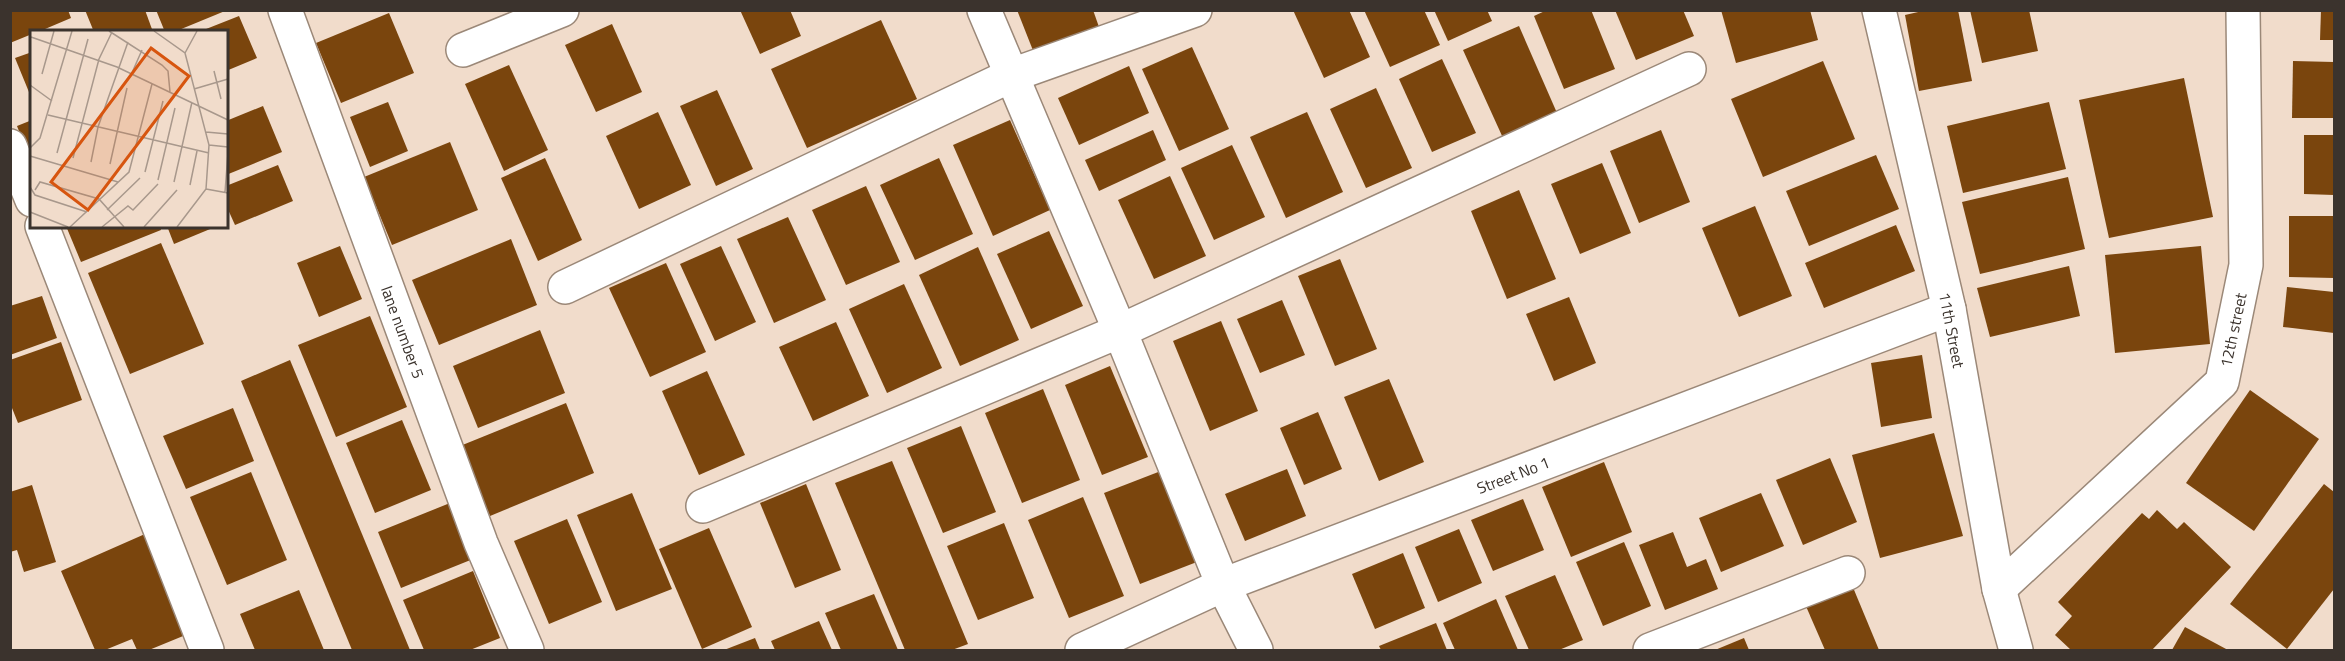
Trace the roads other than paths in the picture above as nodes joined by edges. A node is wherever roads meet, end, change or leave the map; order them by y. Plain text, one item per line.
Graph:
1 (285, 10) edge
2 (562, 10) edge
3 (984, 10) edge
4 (1195, 10) edge
5 (1879, 10) edge
6 (2243, 10) edge
7 (463, 50) dead end
8 (1689, 69) dead end
9 (1012, 75) junction
10 (10, 146) edge
11 (30, 195) edge
12 (43, 228) edge
13 (565, 287) dead end
14 (1949, 309) junction
15 (1120, 331) junction
16 (703, 506) dead end
17 (1848, 573) dead end
18 (1223, 585) junction
19 (1999, 589) junction
20 (207, 651) edge
21 (527, 651) edge
22 (1082, 651) edge
23 (1256, 651) edge
24 (1650, 651) edge
25 (2016, 651) edge

1 - 21 street, lane number 5
2 - 7 street
3 - 9 street
4 - 9 street
5 - 14 street, 11th Street
6 - 19 street, 12th street
8 - 15 street
9 - 13 street
9 - 15 street
10 - 11 street
12 - 20 street
14 - 18 street, Street No 1
14 - 19 street, 11th Street
15 - 16 street
15 - 18 street
17 - 24 street
18 - 22 street, Street No 1
18 - 23 street
19 - 25 street, 11th Street

